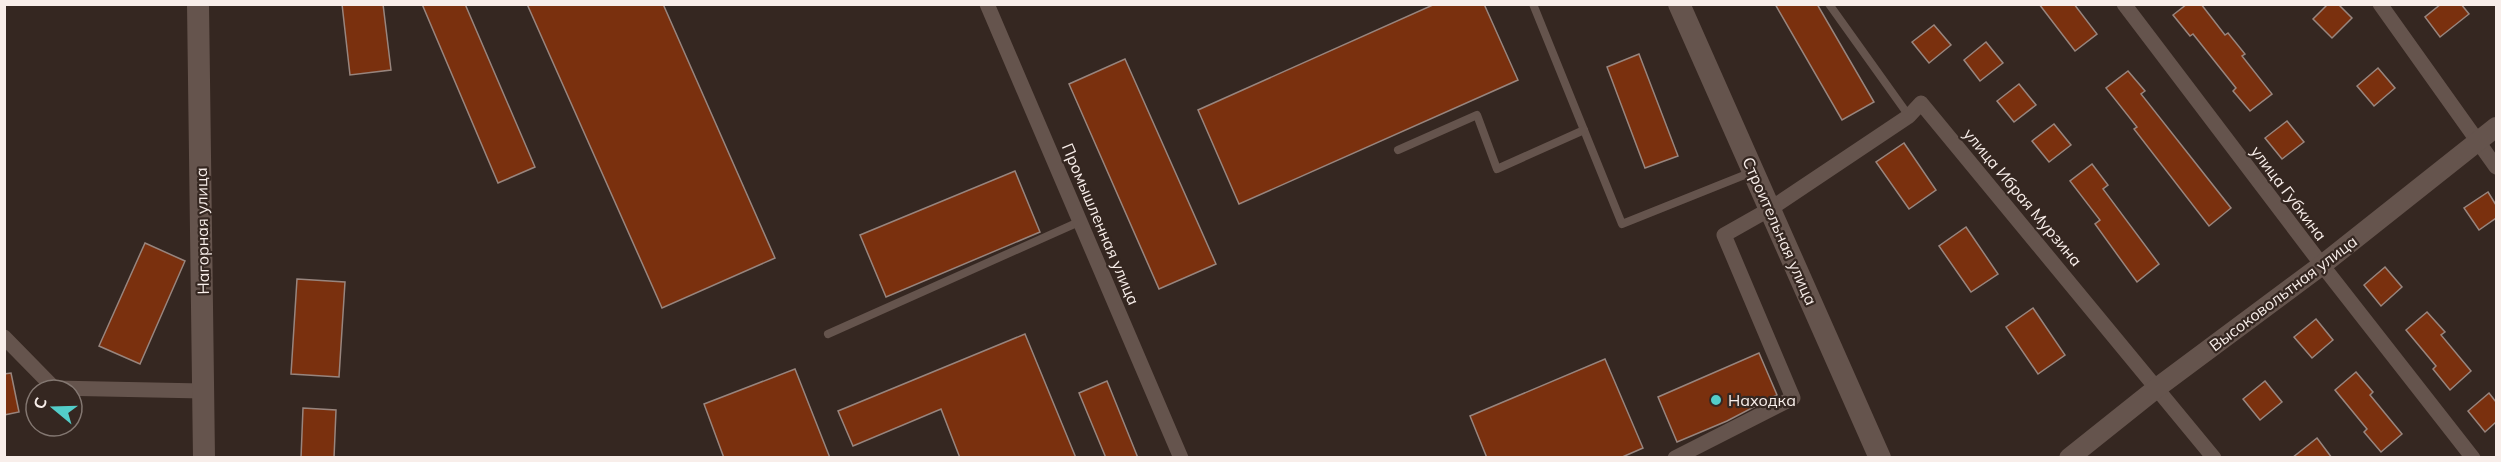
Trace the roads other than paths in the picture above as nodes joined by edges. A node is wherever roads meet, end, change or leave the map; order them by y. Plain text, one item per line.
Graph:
1 (198, 4) edge
2 (987, 4) edge
3 (1533, 4) edge
4 (1679, 4) edge
5 (1829, 4) edge
6 (2124, 4) edge
7 (2380, 4) edge
8 (1909, 116) junction
9 (2496, 127) edge
10 (1584, 130) junction
11 (2477, 142) junction
12 (1398, 150) dead end
13 (2496, 167) edge
14 (1753, 171) junction
15 (1770, 209) junction
16 (1081, 221) junction
17 (2322, 265) junction
18 (828, 334) dead end
19 (4, 337) edge
20 (2158, 387) junction
21 (203, 391) junction
22 (204, 458) edge
23 (1181, 458) edge
24 (1675, 458) edge
25 (1880, 458) edge
26 (2069, 458) edge
27 (2214, 458) edge
28 (2473, 458) edge

1 - 21 main road, Нагорная улица
2 - 16 street, Промышленная улица
3 - 10 lane
4 - 14 main road, Строительная улица
5 - 8 lane
6 - 17 street, улица Губкина
7 - 11 street
8 - 15 street, улица Ибрая Мурзина
8 - 20 street, улица Ибрая Мурзина
9 - 11 street, Высоковольтная улица
10 - 12 lane
10 - 14 lane
11 - 13 street
11 - 17 street, Высоковольтная улица
14 - 15 main road, Строительная улица
15 - 24 street, улица Ибрая Мурзина
15 - 25 main road, Строительная улица
16 - 18 lane
16 - 23 street, Промышленная улица
17 - 20 street, Высоковольтная улица
17 - 28 street, улица Губкина
19 - 21 street
20 - 26 street, Высоковольтная улица
20 - 27 street, улица Ибрая Мурзина
21 - 22 main road, Нагорная улица

